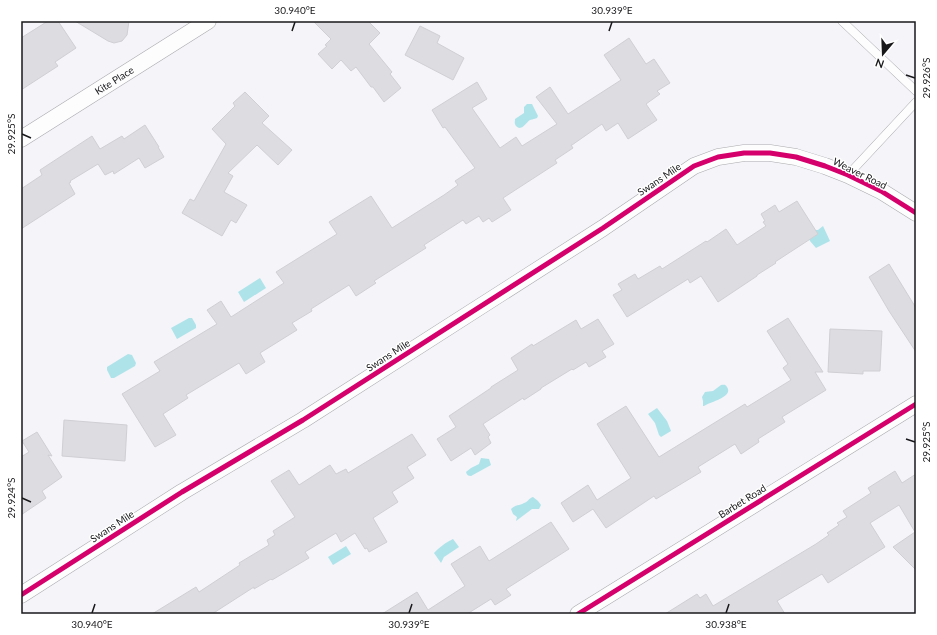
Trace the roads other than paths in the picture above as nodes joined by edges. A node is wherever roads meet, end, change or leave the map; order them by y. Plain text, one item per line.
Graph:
1 (208, 21) edge
2 (842, 21) edge
3 (916, 91) edge
4 (916, 102) edge
5 (21, 140) edge
6 (770, 153) joint
7 (848, 175) junction
8 (916, 212) edge
9 (916, 404) edge
10 (21, 595) edge
11 (578, 614) edge

1 - 5 street, Kite Place
2 - 3 lane
4 - 7 lane
6 - 7 street, Weaver Road
6 - 10 street, Swans Mile
7 - 8 street, Weaver Road
9 - 11 street, Barbet Road

